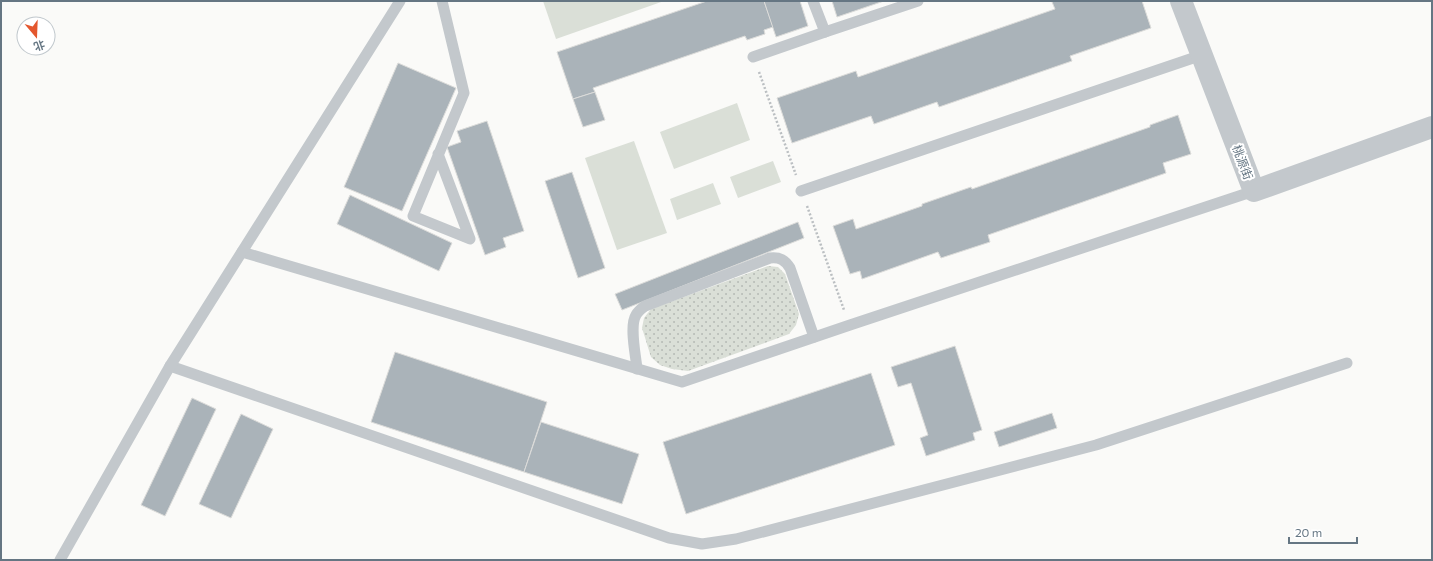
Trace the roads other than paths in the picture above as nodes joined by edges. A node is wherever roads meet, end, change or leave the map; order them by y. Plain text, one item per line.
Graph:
1 (400, 1) edge
2 (442, 1) edge
3 (813, 1) edge
4 (918, 1) edge
5 (1181, 1) edge
6 (824, 32) junction
7 (1202, 55) junction
8 (753, 57) dead end
9 (1432, 127) edge
10 (438, 154) junction
11 (801, 191) dead end
12 (1254, 191) junction
13 (242, 252) junction
14 (814, 337) junction
15 (1347, 363) dead end
16 (170, 366) junction
17 (637, 369) junction
18 (60, 560) edge

1 - 13 lane
2 - 10 lane
3 - 6 lane
4 - 6 lane
5 - 7 street, 桃源街
6 - 8 lane
7 - 11 lane
7 - 12 street, 桃源街
9 - 12 street, 桃源街
10 - 10 lane
12 - 14 lane
13 - 16 lane
13 - 17 lane
14 - 17 lane
14 - 17 lane
15 - 16 lane
16 - 18 lane

